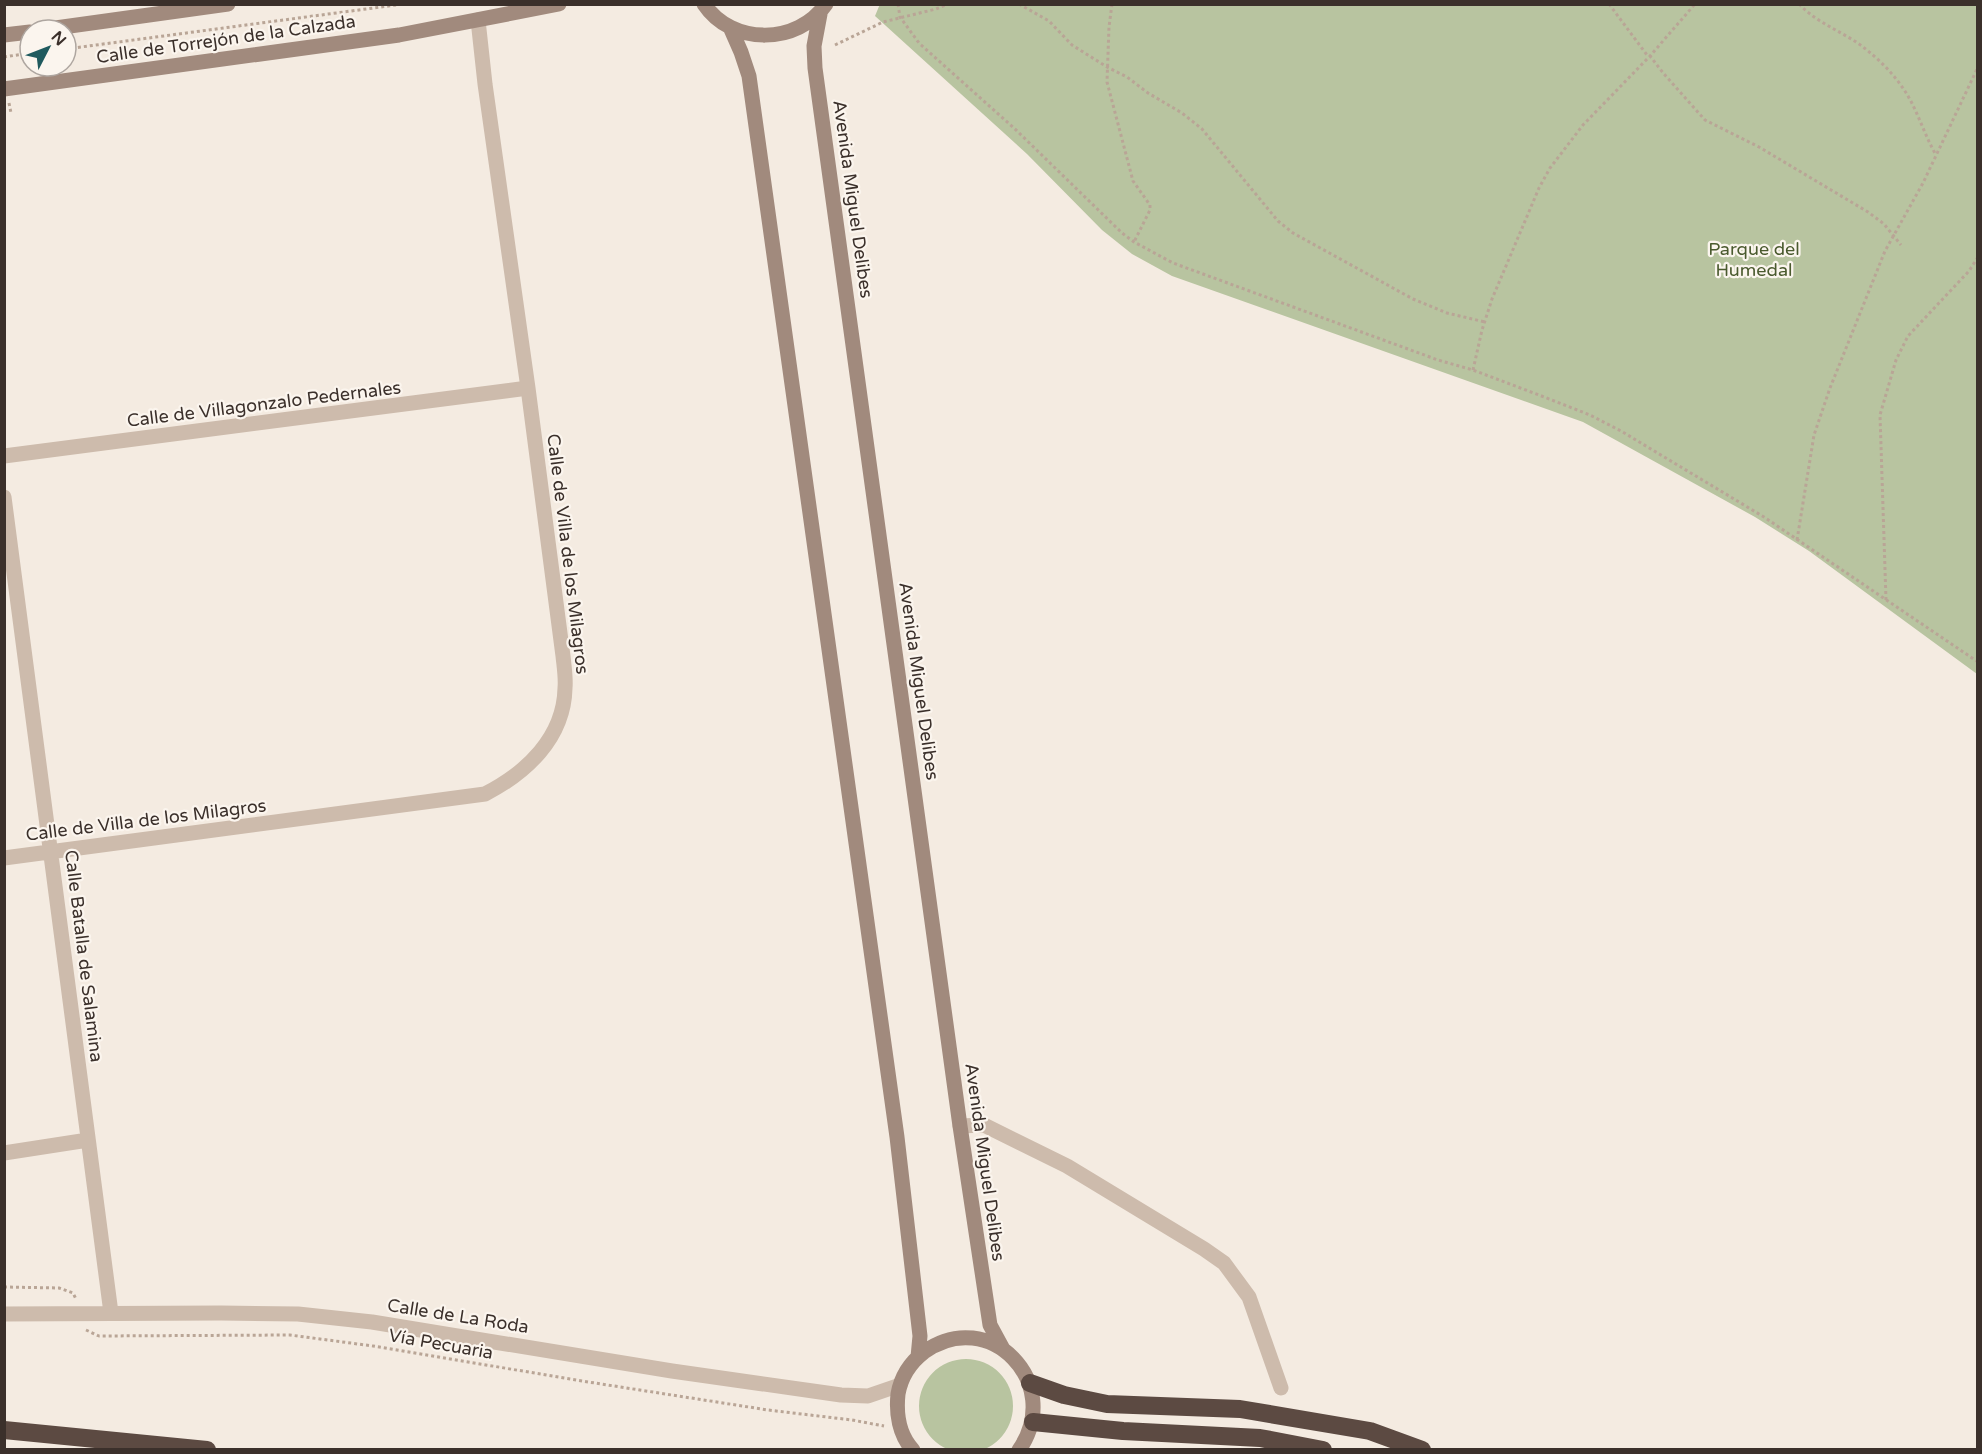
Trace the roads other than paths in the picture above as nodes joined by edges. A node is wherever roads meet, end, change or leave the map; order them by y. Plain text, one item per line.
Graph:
1 (228, 4) edge
2 (559, 4) edge
3 (704, 4) edge
4 (823, 9) edge
5 (478, 20) junction
6 (78, 25) edge
7 (730, 27) junction
8 (4, 89) edge
9 (528, 388) junction
10 (4, 456) edge
11 (4, 497) edge
12 (51, 852) junction
13 (4, 858) edge
14 (960, 1126) junction
15 (88, 1140) junction
16 (4, 1152) edge
17 (111, 1313) junction
18 (4, 1314) edge
19 (1003, 1349) junction
20 (918, 1357) junction
21 (1030, 1383) junction
22 (900, 1385) junction
23 (1281, 1388) dead end
24 (1032, 1422) junction
25 (4, 1430) edge
26 (207, 1449) edge
27 (913, 1449) edge
28 (1019, 1449) edge
29 (1323, 1449) edge
30 (1422, 1449) edge

1 - 6 main road, Calle de Torrejón de la Calzada
2 - 5 main road, Calle de Torrejón de la Calzada
3 - 7 main road
4 - 7 main road
4 - 14 main road, Avenida Miguel Delibes
5 - 8 main road, Calle de Torrejón de la Calzada
5 - 9 street, Calle de Villa de los Milagros
7 - 20 main road
9 - 10 street, Calle de Villagonzalo Pedernales
9 - 12 street, Calle de Villa de los Milagros
11 - 12 street, Calle Batalla de Salamina
12 - 13 street, Calle de Villa de los Milagros
12 - 15 street, Calle Batalla de Salamina
14 - 19 main road, Avenida Miguel Delibes
14 - 23 street
15 - 16 street
15 - 17 street, Calle Batalla de Salamina
17 - 18 street, Calle de La Roda
17 - 22 street, Calle de La Roda
19 - 20 main road
19 - 21 main road
20 - 22 main road
21 - 24 main road
21 - 30 highway
22 - 27 main road
24 - 28 main road
24 - 29 highway
25 - 26 highway

